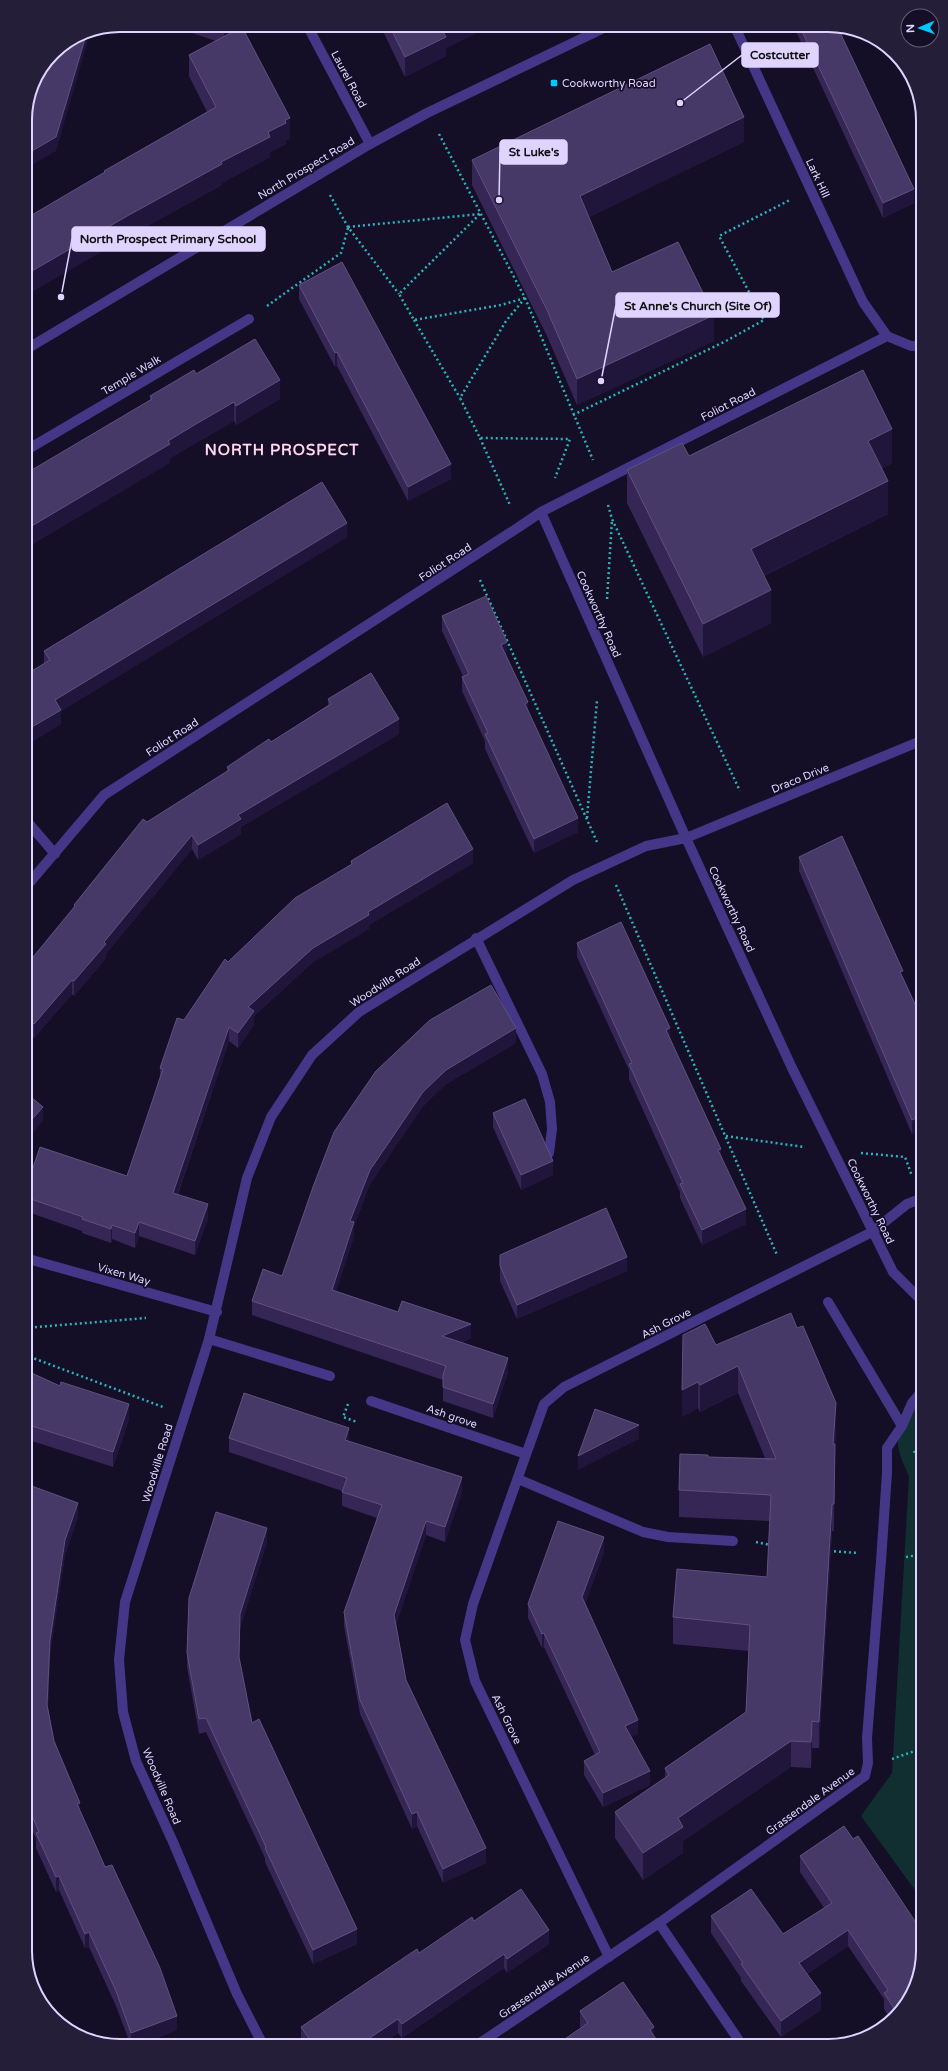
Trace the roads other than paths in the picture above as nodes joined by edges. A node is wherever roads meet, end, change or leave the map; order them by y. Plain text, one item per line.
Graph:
1 (311, 32) edge
2 (596, 32) edge
3 (737, 32) edge
4 (370, 144) junction
5 (249, 319) road end
6 (887, 336) junction
7 (32, 346) edge
8 (916, 346) edge
9 (32, 447) edge
10 (541, 512) junction
11 (916, 743) edge
12 (32, 827) edge
13 (686, 838) junction
14 (55, 854) junction
15 (32, 880) edge
16 (476, 938) junction
17 (549, 1153) edge
18 (916, 1201) edge
19 (872, 1232) junction
20 (32, 1260) edge
21 (916, 1295) edge
22 (828, 1302) dead end
23 (217, 1312) junction
24 (209, 1339) junction
25 (330, 1376) dead end
26 (916, 1398) edge
27 (371, 1401) dead end
28 (902, 1426) junction
29 (526, 1454) junction
30 (518, 1479) junction
31 (733, 1542) dead end
32 (659, 1923) junction
33 (609, 1957) junction
34 (260, 2039) edge
35 (486, 2039) edge
36 (738, 2039) edge

1 - 4 street, Laurel Road
2 - 4 street, North Prospect Road
3 - 6 street, Lark Hill
4 - 7 street, North Prospect Road
5 - 9 street, Temple Walk
6 - 8 street
6 - 10 street, Foliot Road
10 - 13 street, Cookworthy Road
10 - 14 street, Foliot Road
11 - 13 street, Draco Drive
12 - 14 street
13 - 16 street, Woodville Road
13 - 19 street, Cookworthy Road
14 - 15 street, Foliot Road
16 - 17 street
16 - 23 street, Woodville Road
18 - 19 street, Ash Grove
19 - 21 street, Cookworthy Road
19 - 29 street, Ash Grove
20 - 23 street, Vixen Way
22 - 28 street
23 - 24 street, Woodville Road
24 - 25 street
24 - 34 street, Woodville Road
26 - 28 street, Grassendale Avenue
27 - 29 street, Ash grove
28 - 32 street, Grassendale Avenue
29 - 30 street, Ash Grove
30 - 31 street
30 - 33 street, Ash Grove
32 - 33 street, Grassendale Avenue
32 - 36 street
33 - 35 street, Grassendale Avenue

